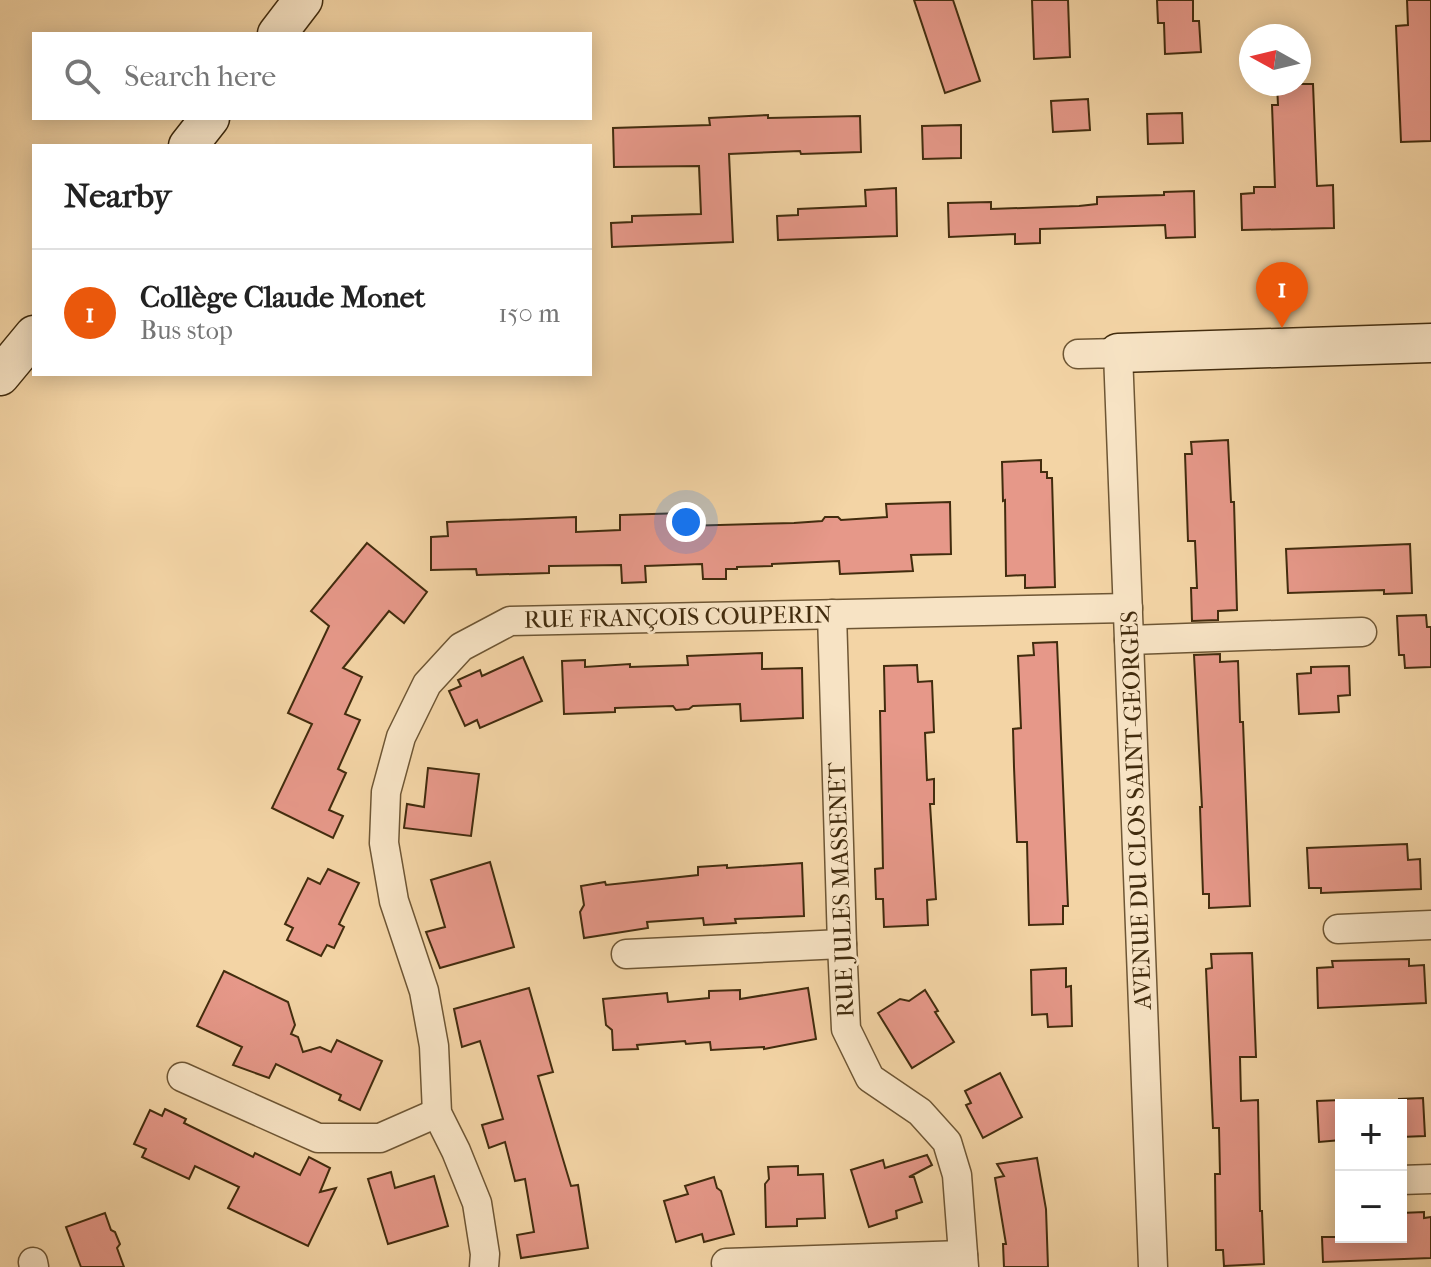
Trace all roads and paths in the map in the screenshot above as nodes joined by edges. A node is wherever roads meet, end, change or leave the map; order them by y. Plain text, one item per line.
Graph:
1 (303, 0) edge
2 (279, 32) edge
3 (208, 120) edge
4 (190, 144) edge
5 (32, 337) edge
6 (1431, 343) edge
7 (1118, 353) junction
8 (1078, 354) dead end
9 (0, 376) edge
10 (1128, 608) junction
11 (832, 614) junction
12 (1362, 632) dead end
13 (1129, 640) junction
14 (1431, 925) edge
15 (1338, 929) dead end
16 (842, 944) junction
17 (626, 954) dead end
18 (182, 1077) dead end
19 (437, 1113) junction
20 (1431, 1179) edge
21 (1407, 1180) edge
22 (964, 1261) edge
23 (726, 1263) dead end
24 (484, 1267) edge
25 (1153, 1267) edge

1 - 2 street
3 - 4 street
5 - 9 street
6 - 7 street
7 - 8 street
7 - 10 street, AVENUE DU CLOS SAINT-GEORGES
10 - 11 street, RUE FRANÇOIS COUPERIN
10 - 13 street, AVENUE DU CLOS SAINT-GEORGES
11 - 16 street, RUE JULES MASSENET
11 - 19 street, RUE FRANÇOIS COUPERIN
12 - 13 street
13 - 25 street, AVENUE DU CLOS SAINT-GEORGES
14 - 15 street
16 - 17 street
16 - 22 street, RUE JULES MASSENET
18 - 19 street
19 - 24 street, RUE FRANÇOIS COUPERIN
20 - 21 street
22 - 23 street

